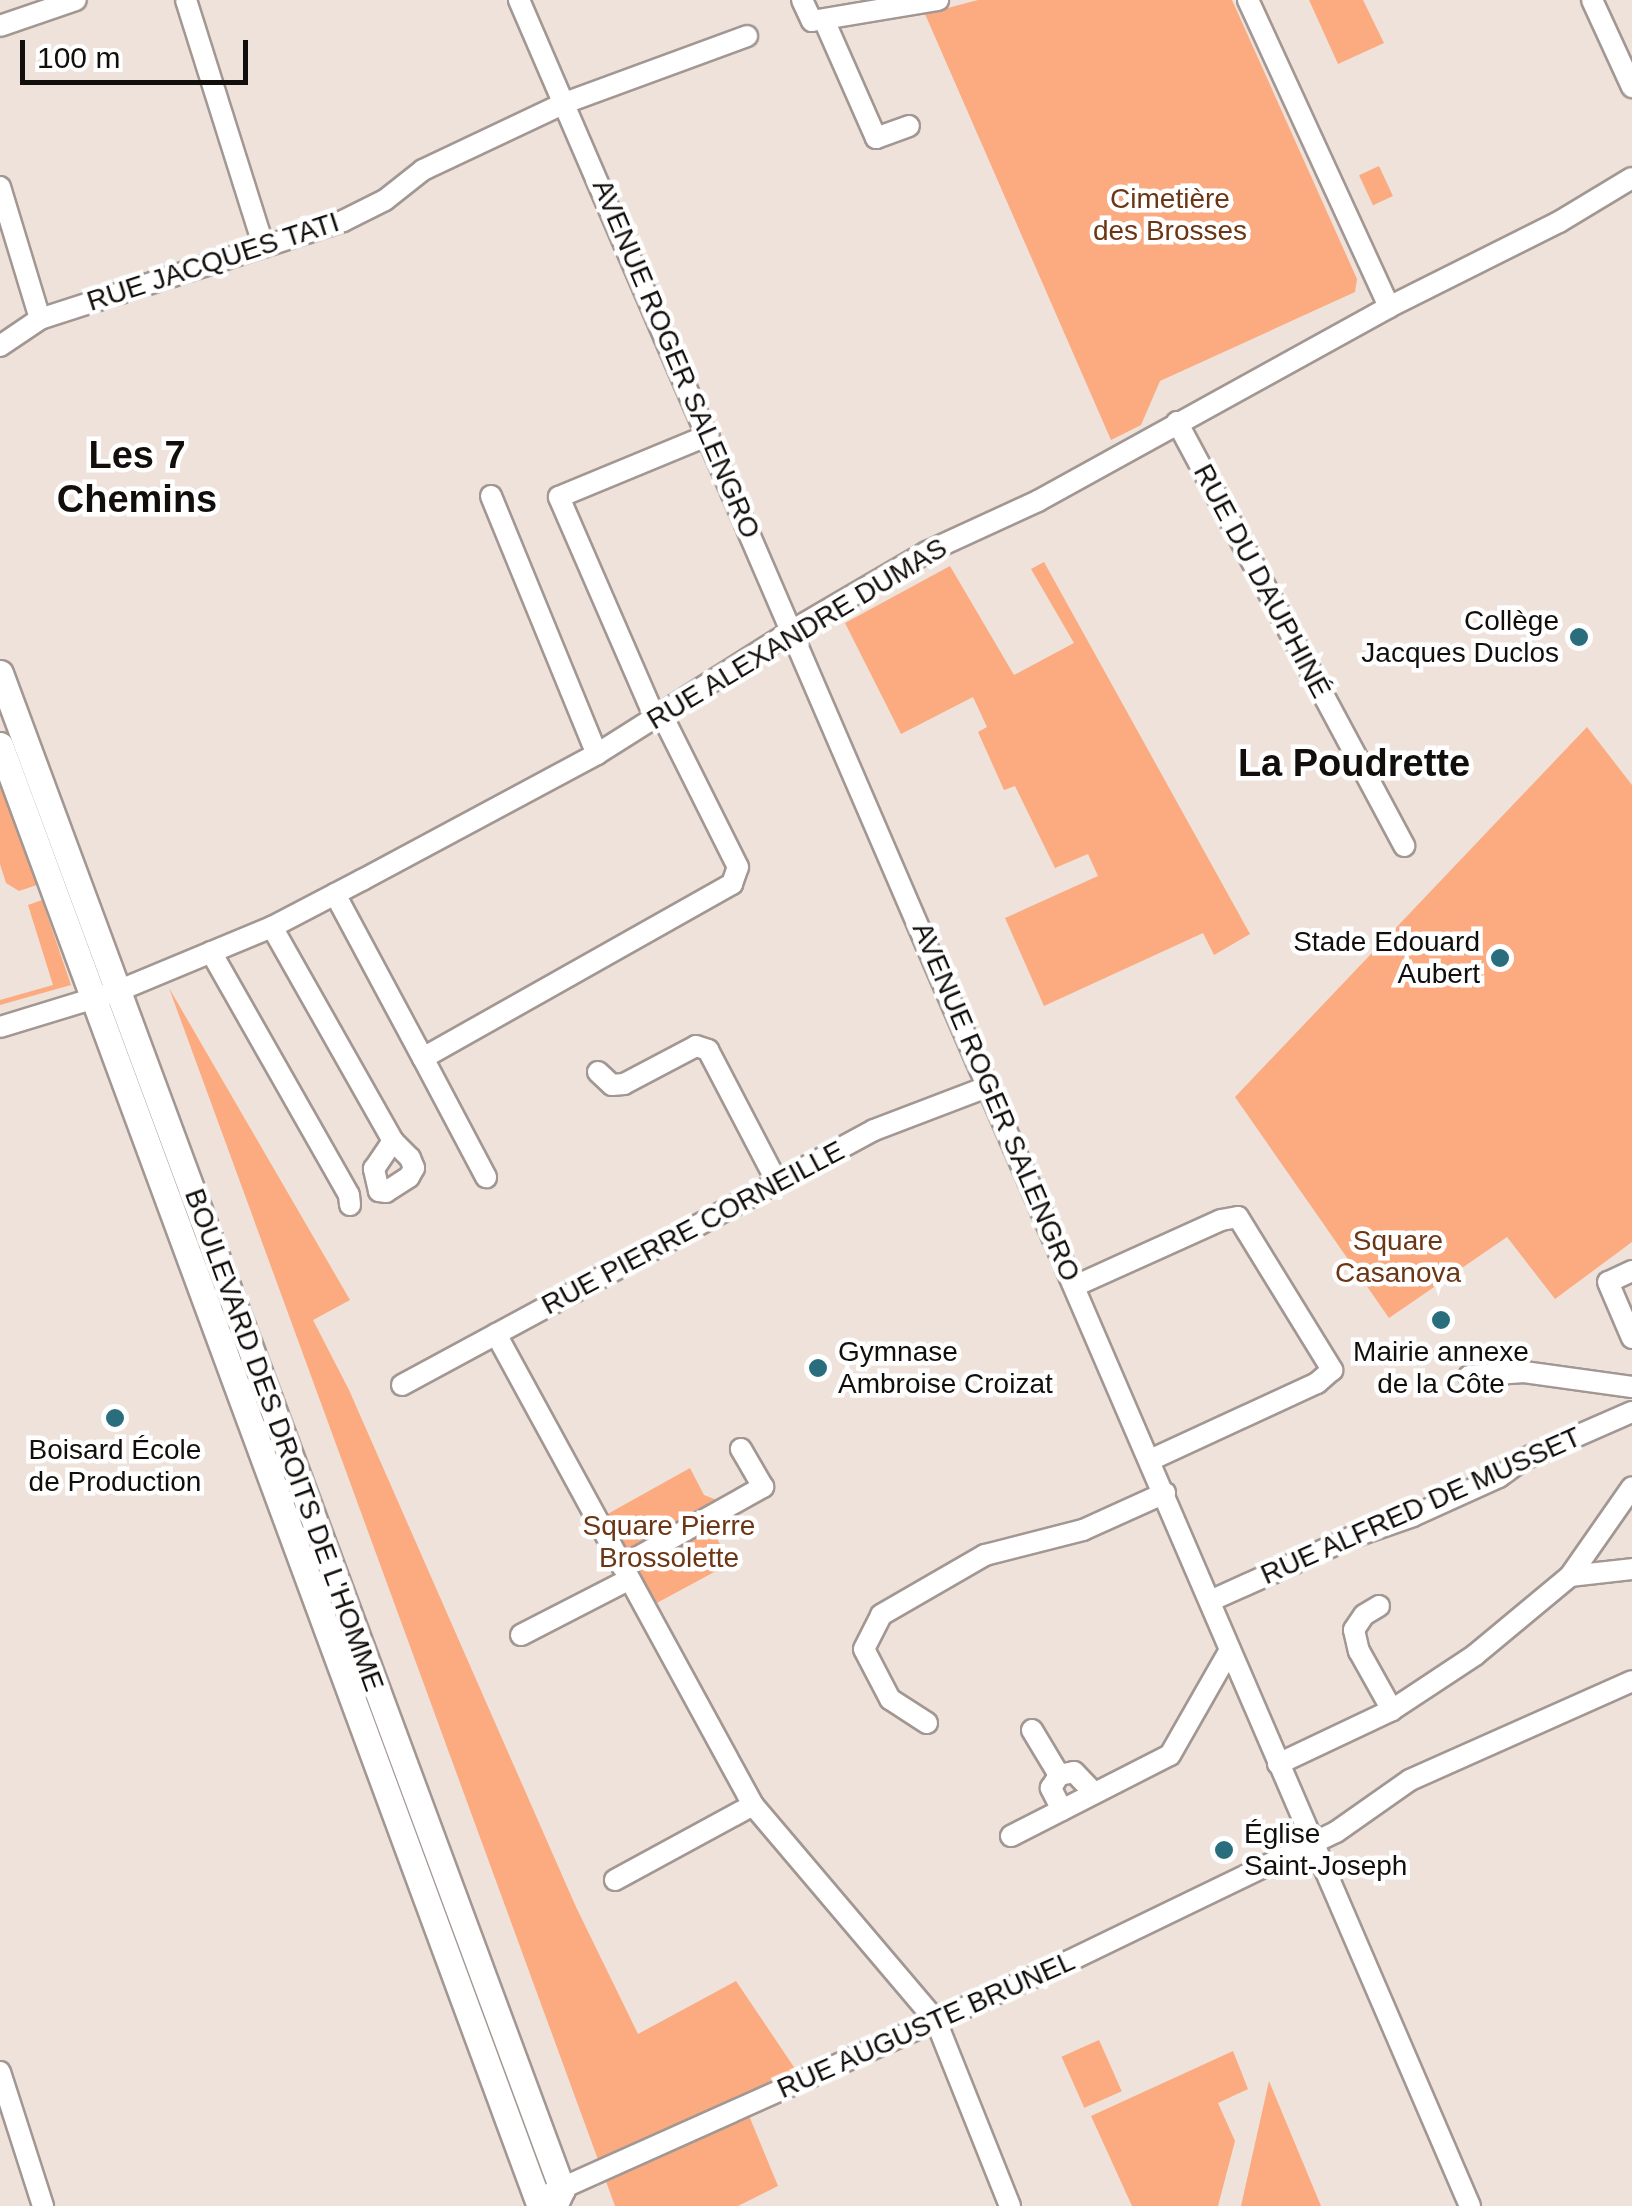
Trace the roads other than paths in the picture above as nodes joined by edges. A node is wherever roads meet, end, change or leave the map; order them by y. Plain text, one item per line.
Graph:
1 (76, 0) edge
2 (186, 0) edge
3 (520, 0) edge
4 (802, 0) edge
5 (1248, 0) edge
6 (1592, 0) edge
7 (930, 1) edge
8 (818, 21) junction
9 (0, 26) edge
10 (747, 36) dead end
11 (1632, 87) edge
12 (565, 103) junction
13 (908, 126) dead end
14 (1632, 178) edge
15 (0, 187) edge
16 (263, 244) junction
17 (1389, 307) junction
18 (40, 318) junction
19 (0, 346) edge
20 (1177, 422) junction
21 (709, 435) junction
22 (491, 496) dead end
23 (792, 630) junction
24 (0, 673) edge
25 (658, 716) junction
26 (0, 745) edge
27 (597, 754) junction
28 (1404, 846) dead end
29 (335, 894) junction
30 (272, 926) junction
31 (211, 952) junction
32 (107, 995) junction
33 (0, 1027) edge
34 (423, 1058) junction
35 (598, 1072) dead end
36 (989, 1086) junction
37 (393, 1141) dead end
38 (486, 1177) dead end
39 (777, 1182) junction
40 (350, 1204) dead end
41 (1632, 1271) edge
42 (1076, 1286) junction
43 (496, 1334) junction
44 (1632, 1338) edge
45 (1470, 1376) dead end
46 (402, 1385) dead end
47 (1632, 1387) edge
48 (1632, 1412) edge
49 (741, 1449) dead end
50 (1150, 1460) junction
51 (1632, 1487) edge
52 (1165, 1494) junction
53 (1632, 1569) edge
54 (625, 1573) junction
55 (1570, 1576) junction
56 (1210, 1602) junction
57 (1379, 1606) dead end
58 (521, 1635) dead end
59 (1230, 1650) junction
60 (1632, 1680) edge
61 (1392, 1710) junction
62 (927, 1722) dead end
63 (1032, 1730) dead end
64 (1278, 1764) junction
65 (1059, 1775) junction
66 (1094, 1793) junction
67 (752, 1806) junction
68 (1062, 1810) junction
69 (1011, 1836) dead end
70 (1312, 1844) junction
71 (614, 1880) dead end
72 (936, 2021) junction
73 (0, 2072) edge
74 (548, 2200) edge
75 (44, 2206) edge
76 (1010, 2206) edge
77 (1470, 2206) edge

1 - 9 street
2 - 16 street
3 - 12 street, AVENUE ROGER SALENGRO
4 - 8 street
5 - 17 street
6 - 11 street
7 - 8 street
8 - 13 street
10 - 12 street, RUE JACQUES TATI
12 - 16 street, RUE JACQUES TATI
12 - 21 street, AVENUE ROGER SALENGRO
14 - 17 street, RUE ALEXANDRE DUMAS
15 - 18 street
16 - 18 street, RUE JACQUES TATI
17 - 20 street, RUE ALEXANDRE DUMAS
18 - 19 street, RUE JACQUES TATI
20 - 23 street, RUE ALEXANDRE DUMAS
20 - 28 street, RUE DU DAUPHINÉ
21 - 23 street, AVENUE ROGER SALENGRO
21 - 25 street
22 - 27 street
23 - 25 street, RUE ALEXANDRE DUMAS
23 - 36 street, AVENUE ROGER SALENGRO
24 - 32 main road, BOULEVARD DES DROITS DE L'HOMME
25 - 27 street, RUE ALEXANDRE DUMAS
25 - 34 street
26 - 32 main road, BOULEVARD DES DROITS DE L'HOMME
27 - 29 street, RUE ALEXANDRE DUMAS
29 - 30 street, RUE ALEXANDRE DUMAS
29 - 34 street
30 - 31 street, RUE ALEXANDRE DUMAS
30 - 37 street
31 - 32 street, RUE ALEXANDRE DUMAS
31 - 40 street
32 - 33 street, RUE ALEXANDRE DUMAS
32 - 74 main road, BOULEVARD DES DROITS DE L'HOMME
34 - 38 street
35 - 39 street
36 - 39 street, RUE PIERRE CORNEILLE
36 - 42 street, AVENUE ROGER SALENGRO
39 - 43 street, RUE PIERRE CORNEILLE
41 - 44 street
42 - 50 street, AVENUE ROGER SALENGRO
42 - 50 street
43 - 46 street, RUE PIERRE CORNEILLE
43 - 54 street
45 - 47 street
48 - 56 street, RUE ALFRED DE MUSSET
49 - 54 street
50 - 52 street, AVENUE ROGER SALENGRO
51 - 55 street
52 - 56 street, AVENUE ROGER SALENGRO
52 - 62 street
53 - 55 street
54 - 58 street
54 - 67 street
55 - 61 street
56 - 59 street, AVENUE ROGER SALENGRO
57 - 61 street
59 - 64 street, AVENUE ROGER SALENGRO
59 - 66 street
60 - 70 street, RUE AUGUSTE BRUNEL
61 - 64 street
63 - 65 street
64 - 70 street, AVENUE ROGER SALENGRO
65 - 66 street
65 - 68 street
66 - 68 street
67 - 71 street
67 - 72 street
68 - 69 street
70 - 72 street, RUE AUGUSTE BRUNEL
70 - 77 street, AVENUE ROGER SALENGRO
72 - 74 street, RUE AUGUSTE BRUNEL
72 - 76 street
73 - 75 street

